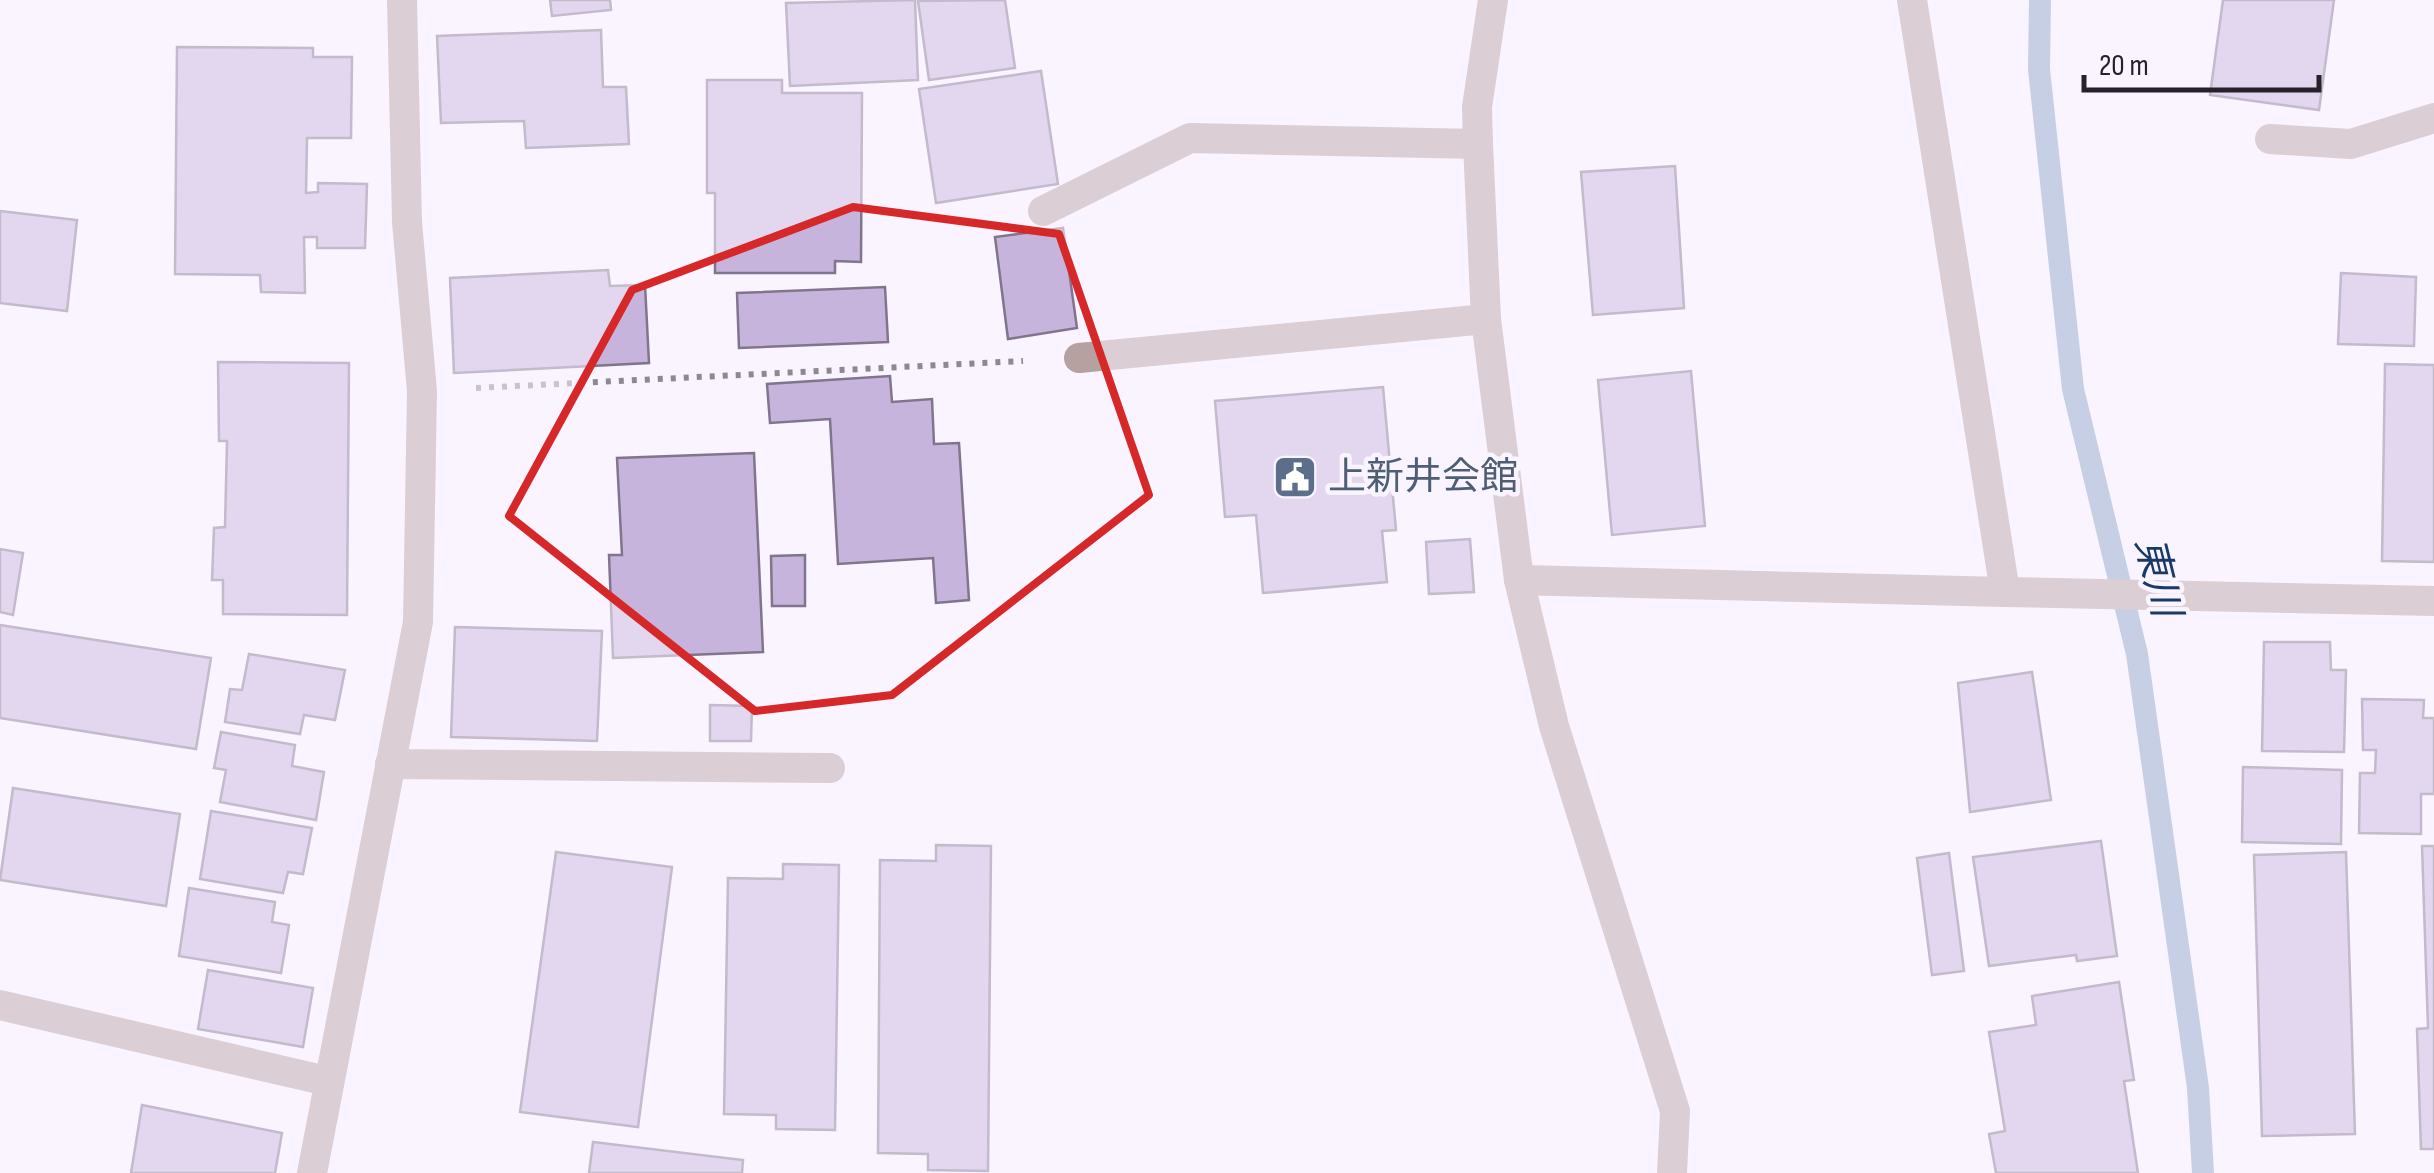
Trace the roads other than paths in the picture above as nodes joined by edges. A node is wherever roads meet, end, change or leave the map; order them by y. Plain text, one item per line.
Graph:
1 (402, 0) edge
2 (1493, 0) edge
3 (1912, 0) edge
4 (2434, 118) edge
5 (2270, 139) dead end
6 (1478, 144) junction
7 (1043, 211) dead end
8 (1486, 320) junction
9 (1079, 358) road end
10 (1518, 580) junction
11 (2005, 592) junction
12 (2434, 601) edge
13 (390, 764) junction
14 (830, 768) dead end
15 (0, 1005) edge
16 (326, 1081) junction
17 (312, 1173) edge
18 (1672, 1173) edge

1 - 13 street
2 - 6 street
3 - 11 street
4 - 5 street
6 - 7 street
6 - 8 street
8 - 9 street
8 - 10 street
10 - 11 street
10 - 18 street
11 - 12 street
13 - 14 street
13 - 16 street
15 - 16 street
16 - 17 street

